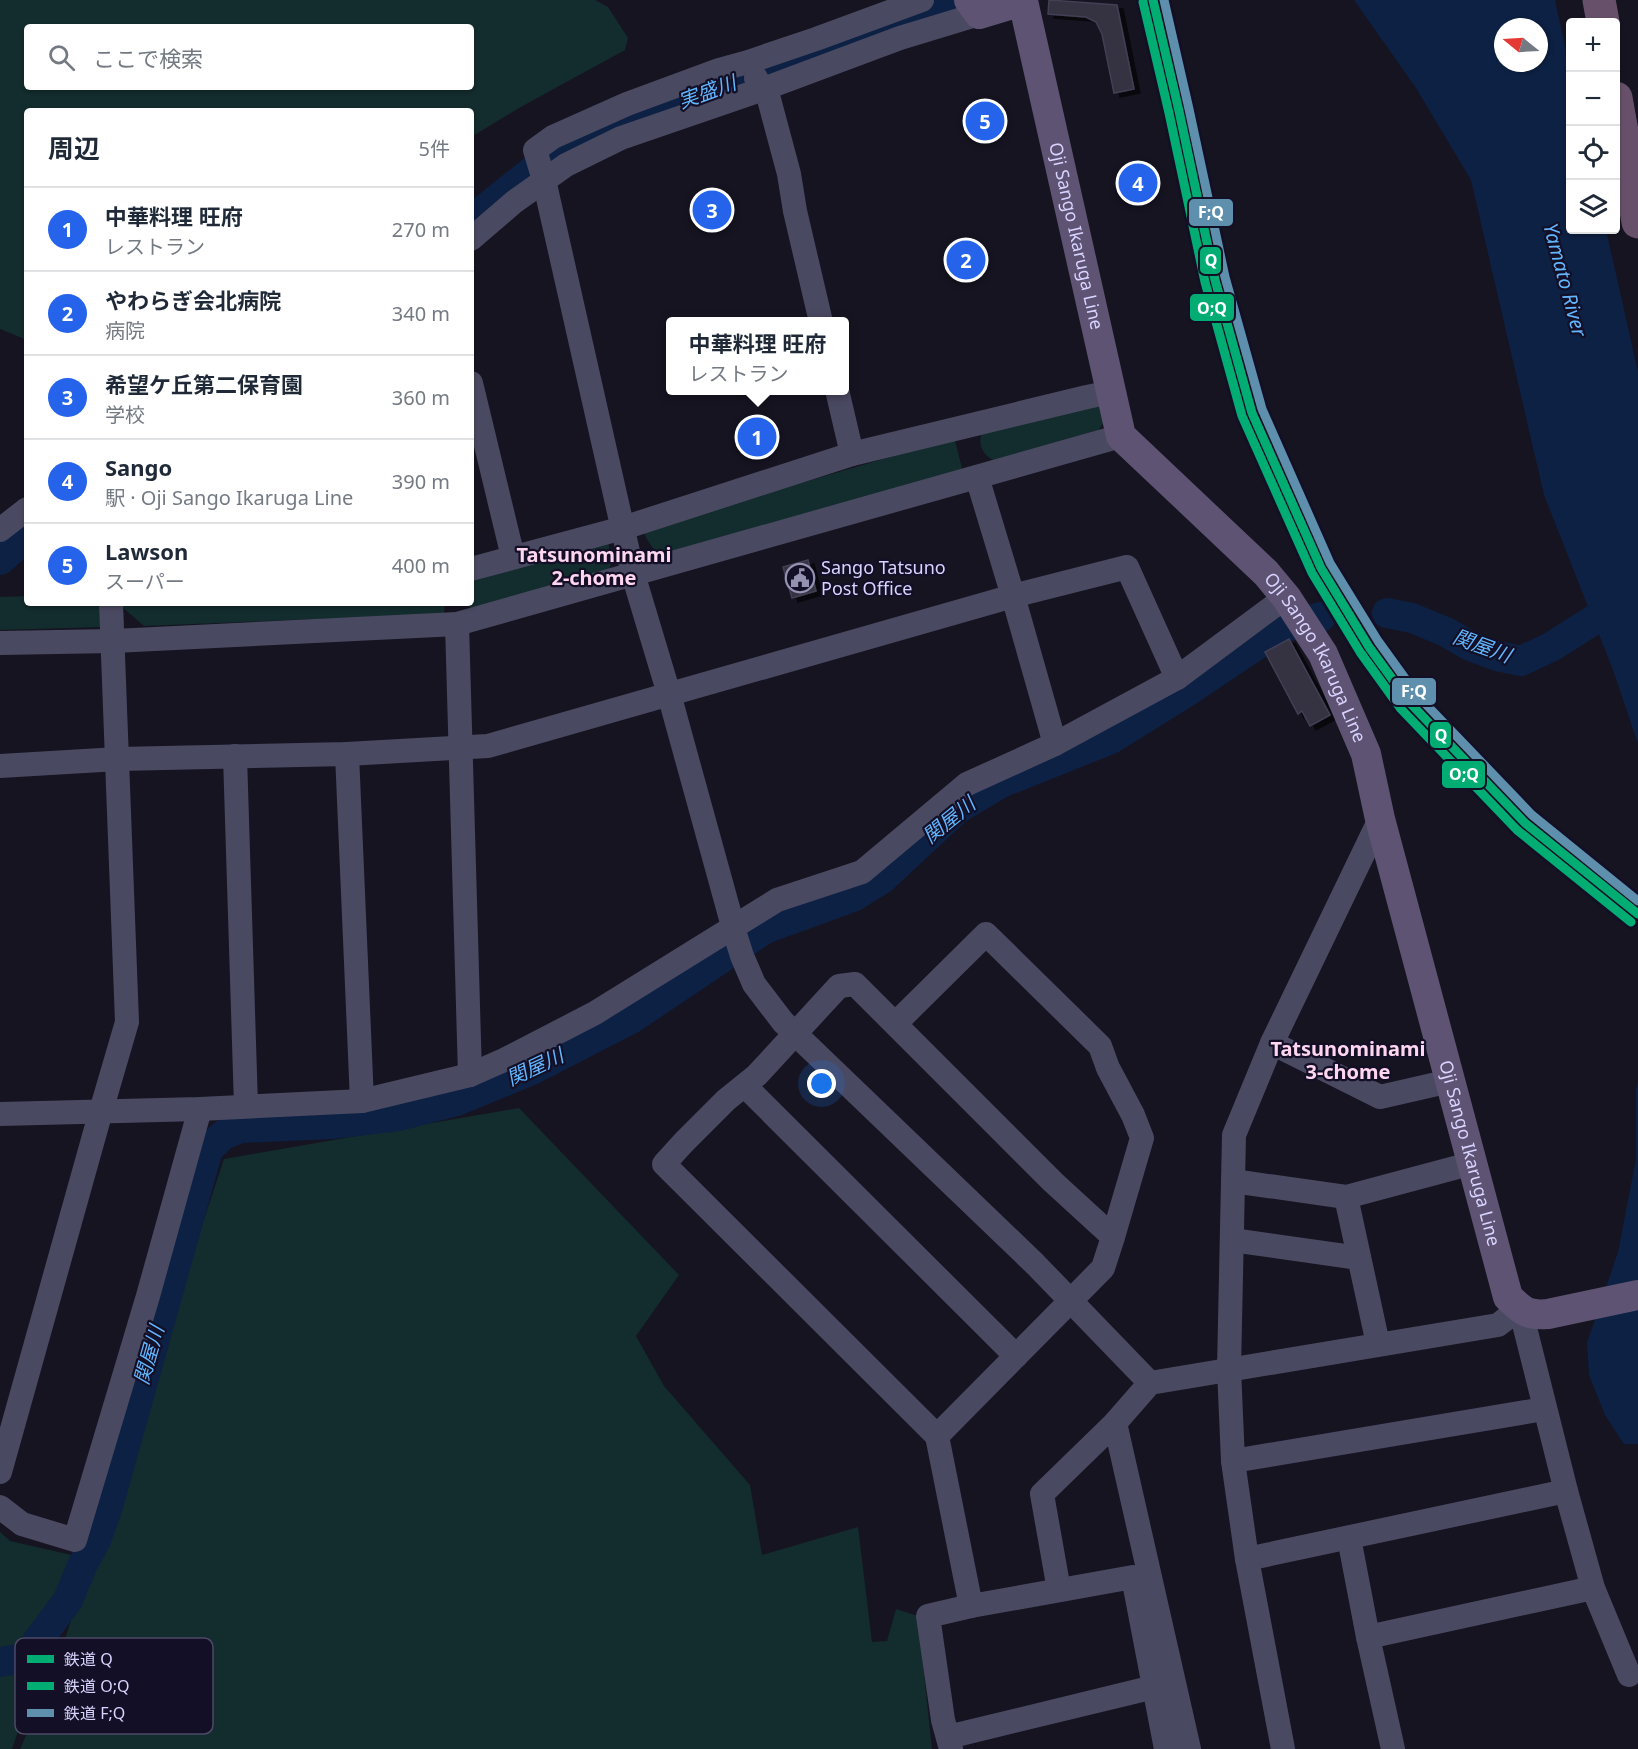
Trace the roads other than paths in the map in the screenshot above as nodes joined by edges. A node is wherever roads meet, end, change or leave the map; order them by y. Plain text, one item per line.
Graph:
1 (922, 0) edge
2 (1022, 0) edge
3 (1599, 0) edge
4 (974, 6) edge
5 (1602, 18) edge
6 (758, 77) junction
7 (1620, 121) edge
8 (540, 167) junction
9 (1638, 222) edge
10 (474, 236) edge
11 (819, 317) edge
12 (1111, 392) junction
13 (474, 395) edge
14 (838, 395) edge
15 (1121, 436) junction
16 (852, 454) junction
17 (977, 477) junction
18 (24, 511) edge
19 (623, 528) junction
20 (0, 530) edge
21 (513, 557) junction
22 (474, 568) edge
23 (633, 574) junction
24 (1013, 596) junction
25 (111, 606) edge
26 (1296, 613) junction
27 (457, 624) junction
28 (114, 640) junction
29 (0, 643) edge
30 (1177, 678) junction
31 (669, 694) junction
32 (1055, 744) junction
33 (460, 748) junction
34 (347, 754) junction
35 (235, 756) junction
36 (118, 759) junction
37 (0, 766) edge
38 (1380, 819) junction
39 (737, 940) junction
40 (896, 1023) junction
41 (1272, 1043) junction
42 (470, 1075) junction
43 (751, 1081) junction
44 (1450, 1081) junction
45 (362, 1101) junction
46 (246, 1106) junction
47 (200, 1109) junction
48 (100, 1111) junction
49 (0, 1114) edge
50 (1473, 1163) junction
51 (1233, 1181) junction
52 (1346, 1197) junction
53 (1113, 1237) junction
54 (1232, 1240) junction
55 (1359, 1258) junction
56 (1638, 1295) edge
57 (1070, 1300) junction
58 (1534, 1311) junction
59 (1378, 1344) junction
60 (1016, 1356) junction
61 (1229, 1369) junction
62 (1150, 1383) junction
63 (1544, 1409) junction
64 (1115, 1423) junction
65 (937, 1436) junction
66 (1233, 1461) junction
67 (0, 1472) edge
68 (1566, 1491) junction
69 (0, 1508) edge
70 (1349, 1538) junction
71 (1247, 1559) junction
72 (1593, 1588) junction
73 (1059, 1590) junction
74 (970, 1605) junction
75 (1368, 1637) junction
76 (1629, 1675) dead end
77 (1154, 1687) junction
78 (949, 1743) edge
79 (1166, 1749) edge
80 (1189, 1749) edge
81 (1283, 1749) edge
82 (1393, 1749) edge

1 - 6 street
2 - 4 main road, Oji Sango Ikaruga Line
2 - 12 main road, Oji Sango Ikaruga Line
3 - 5 highway
4 - 6 street
6 - 8 street
6 - 8 street
6 - 11 street
7 - 9 highway
8 - 10 street
8 - 19 street
12 - 15 main road, Oji Sango Ikaruga Line
12 - 16 street
13 - 21 street
14 - 16 street
15 - 17 street
15 - 26 main road, Oji Sango Ikaruga Line
16 - 19 street
17 - 23 street
17 - 24 street
18 - 20 street
19 - 21 street
19 - 23 street
21 - 22 street
23 - 27 street
23 - 31 street
24 - 30 street
24 - 31 street
24 - 32 street
25 - 28 street
26 - 30 street
26 - 38 main road, Oji Sango Ikaruga Line
27 - 28 street
27 - 33 street
28 - 29 street
28 - 36 street
30 - 32 street
31 - 33 street
31 - 39 street
32 - 39 street
33 - 34 street
33 - 42 street
34 - 35 street
34 - 45 street
35 - 36 street
35 - 46 street
36 - 37 street
36 - 48 street
38 - 41 street
38 - 44 main road, Oji Sango Ikaruga Line
39 - 42 street
39 - 57 street
40 - 43 street
40 - 53 street
40 - 53 street
41 - 44 street
41 - 51 street
42 - 45 street
43 - 60 street
43 - 65 street
44 - 50 main road, Oji Sango Ikaruga Line
45 - 46 street
46 - 47 street
47 - 48 street
47 - 69 street
48 - 49 street
48 - 67 street
50 - 52 street
50 - 58 main road, Oji Sango Ikaruga Line
51 - 52 street
51 - 54 street
52 - 55 street
53 - 57 street
54 - 55 street
54 - 61 street
55 - 59 street
56 - 58 main road
57 - 60 street
57 - 62 street
58 - 59 street
58 - 63 street
59 - 61 street
60 - 65 street
61 - 62 street
61 - 66 street
62 - 64 street
63 - 66 street
63 - 68 street
64 - 73 street
64 - 80 street
65 - 74 street
66 - 71 street
68 - 70 street
68 - 72 street
70 - 71 street
70 - 75 street
71 - 81 street
72 - 75 street
72 - 76 street
73 - 74 street
73 - 77 street
74 - 78 street
75 - 82 street
77 - 78 street
77 - 79 street

